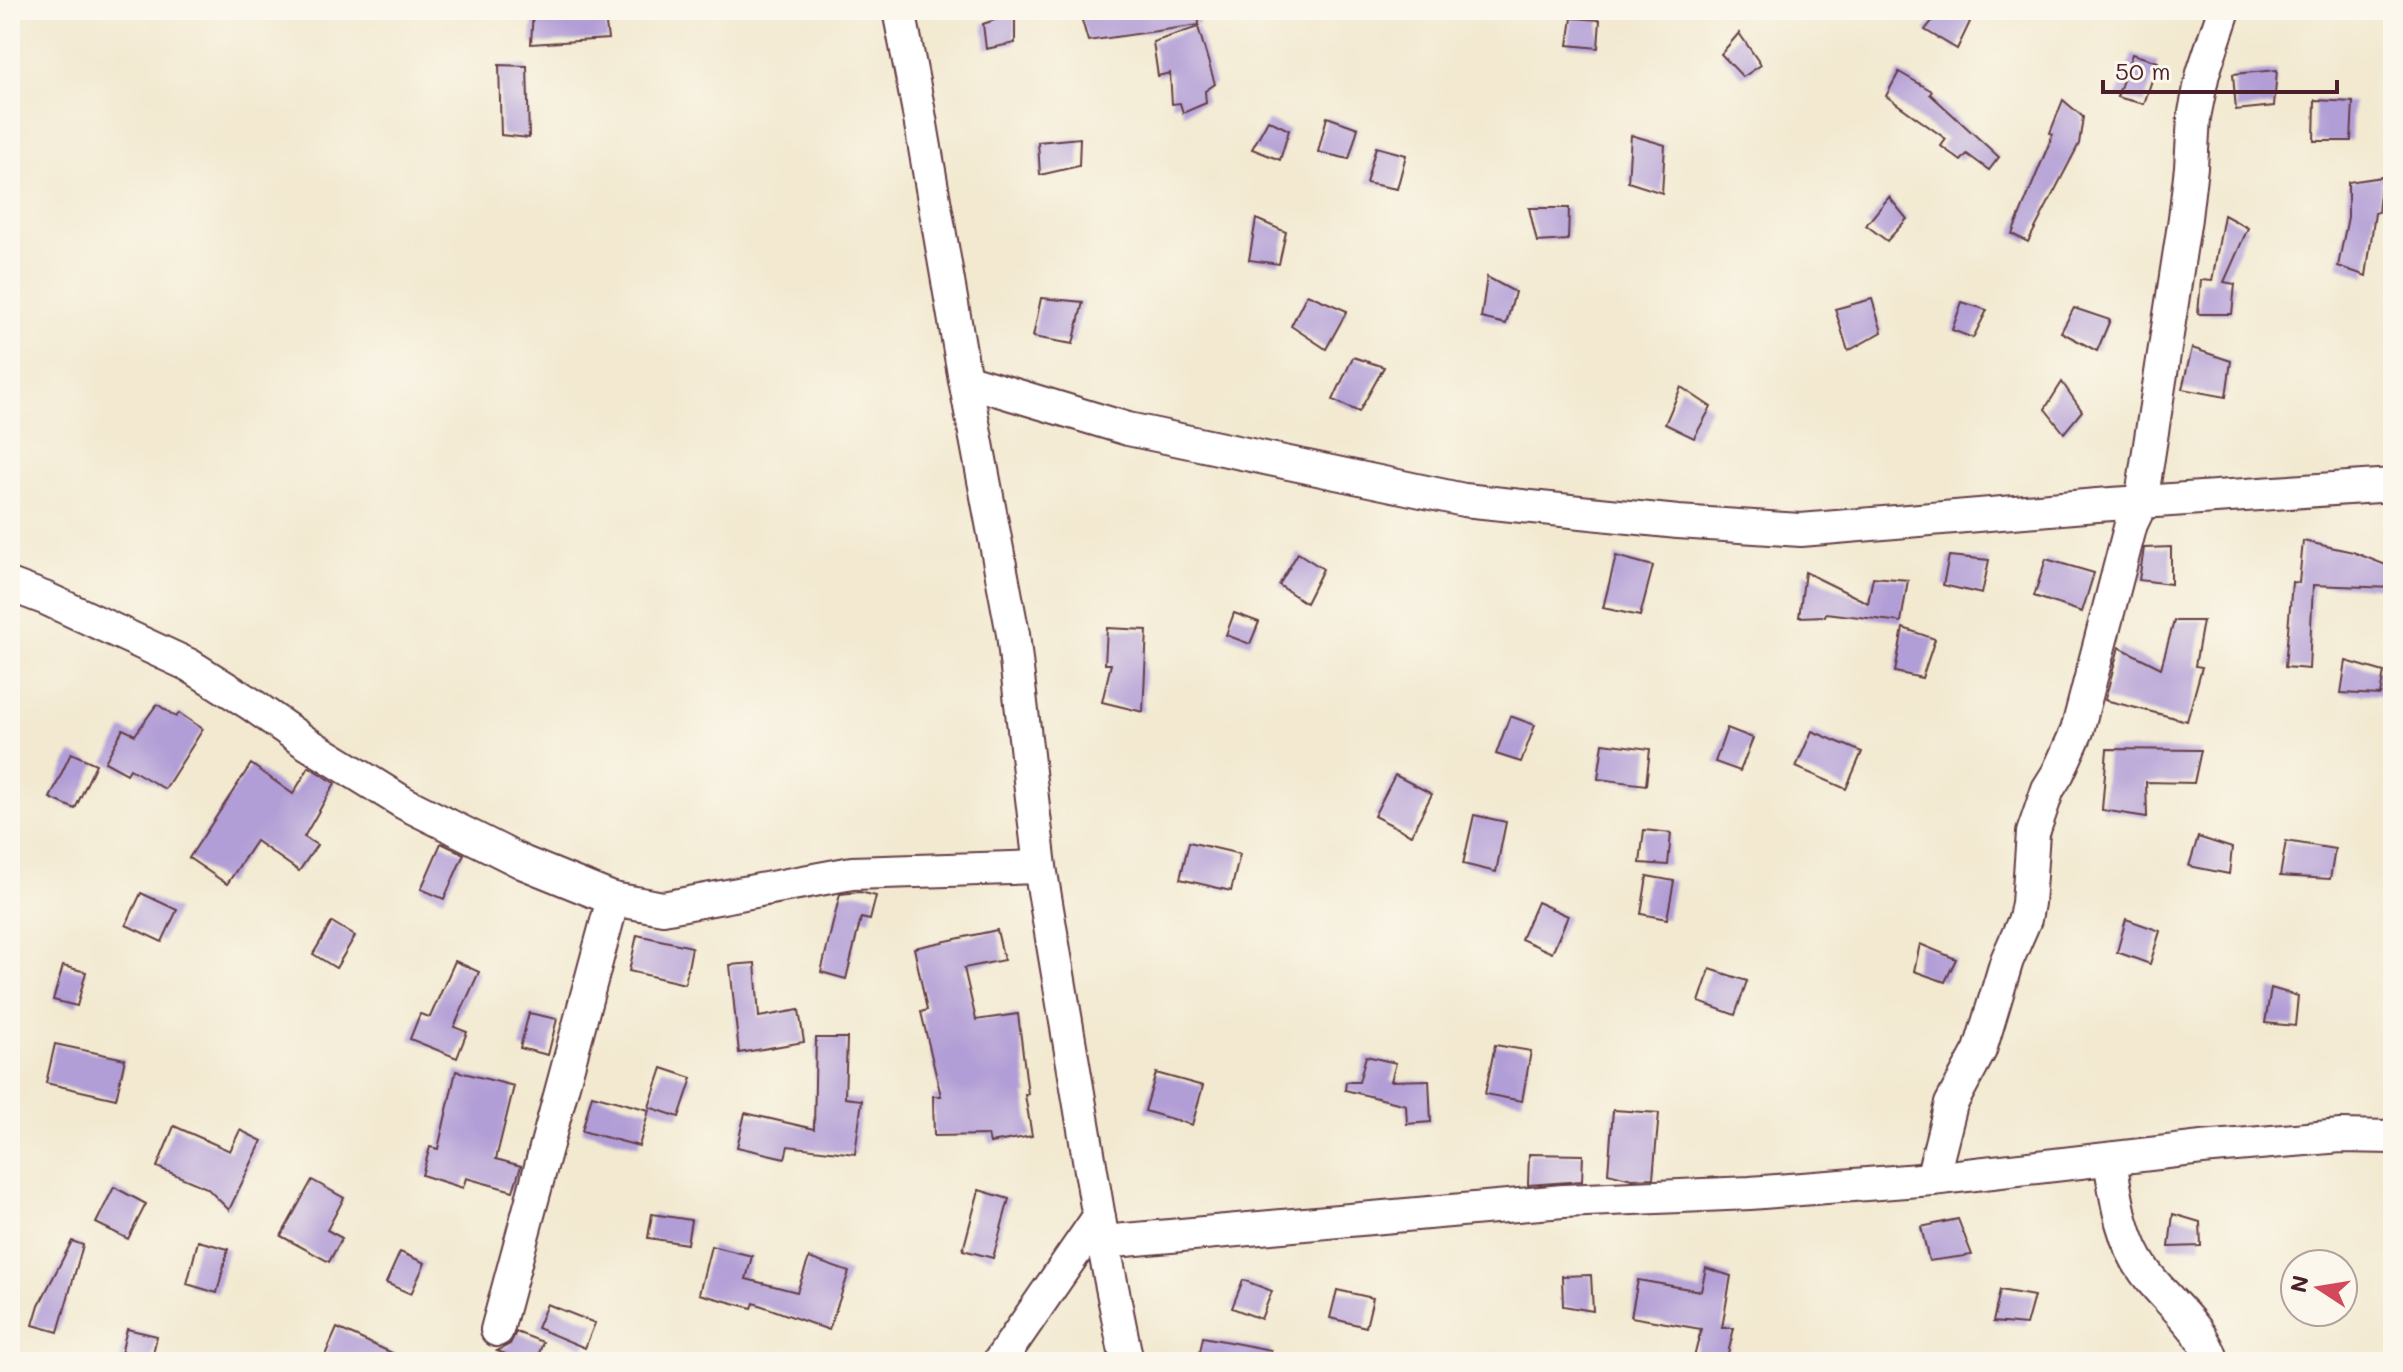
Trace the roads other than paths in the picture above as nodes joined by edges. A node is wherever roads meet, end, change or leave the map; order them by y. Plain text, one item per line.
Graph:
1 (899, 10) edge
2 (2224, 10) edge
3 (965, 380) junction
4 (2393, 485) edge
5 (2141, 503) junction
6 (10, 585) edge
7 (1040, 867) junction
8 (613, 899) junction
9 (2393, 1137) edge
10 (2110, 1159) junction
11 (1932, 1179) junction
12 (1101, 1229) junction
13 (497, 1330) dead end
14 (999, 1362) edge
15 (1127, 1362) edge
16 (2213, 1362) edge

1 - 3 street
2 - 5 street
3 - 5 street
3 - 7 street
4 - 5 street
5 - 11 street
6 - 8 street
7 - 8 street
7 - 12 street
8 - 13 street
9 - 10 street
10 - 11 street
10 - 16 street
11 - 12 street
12 - 14 street
12 - 15 street

